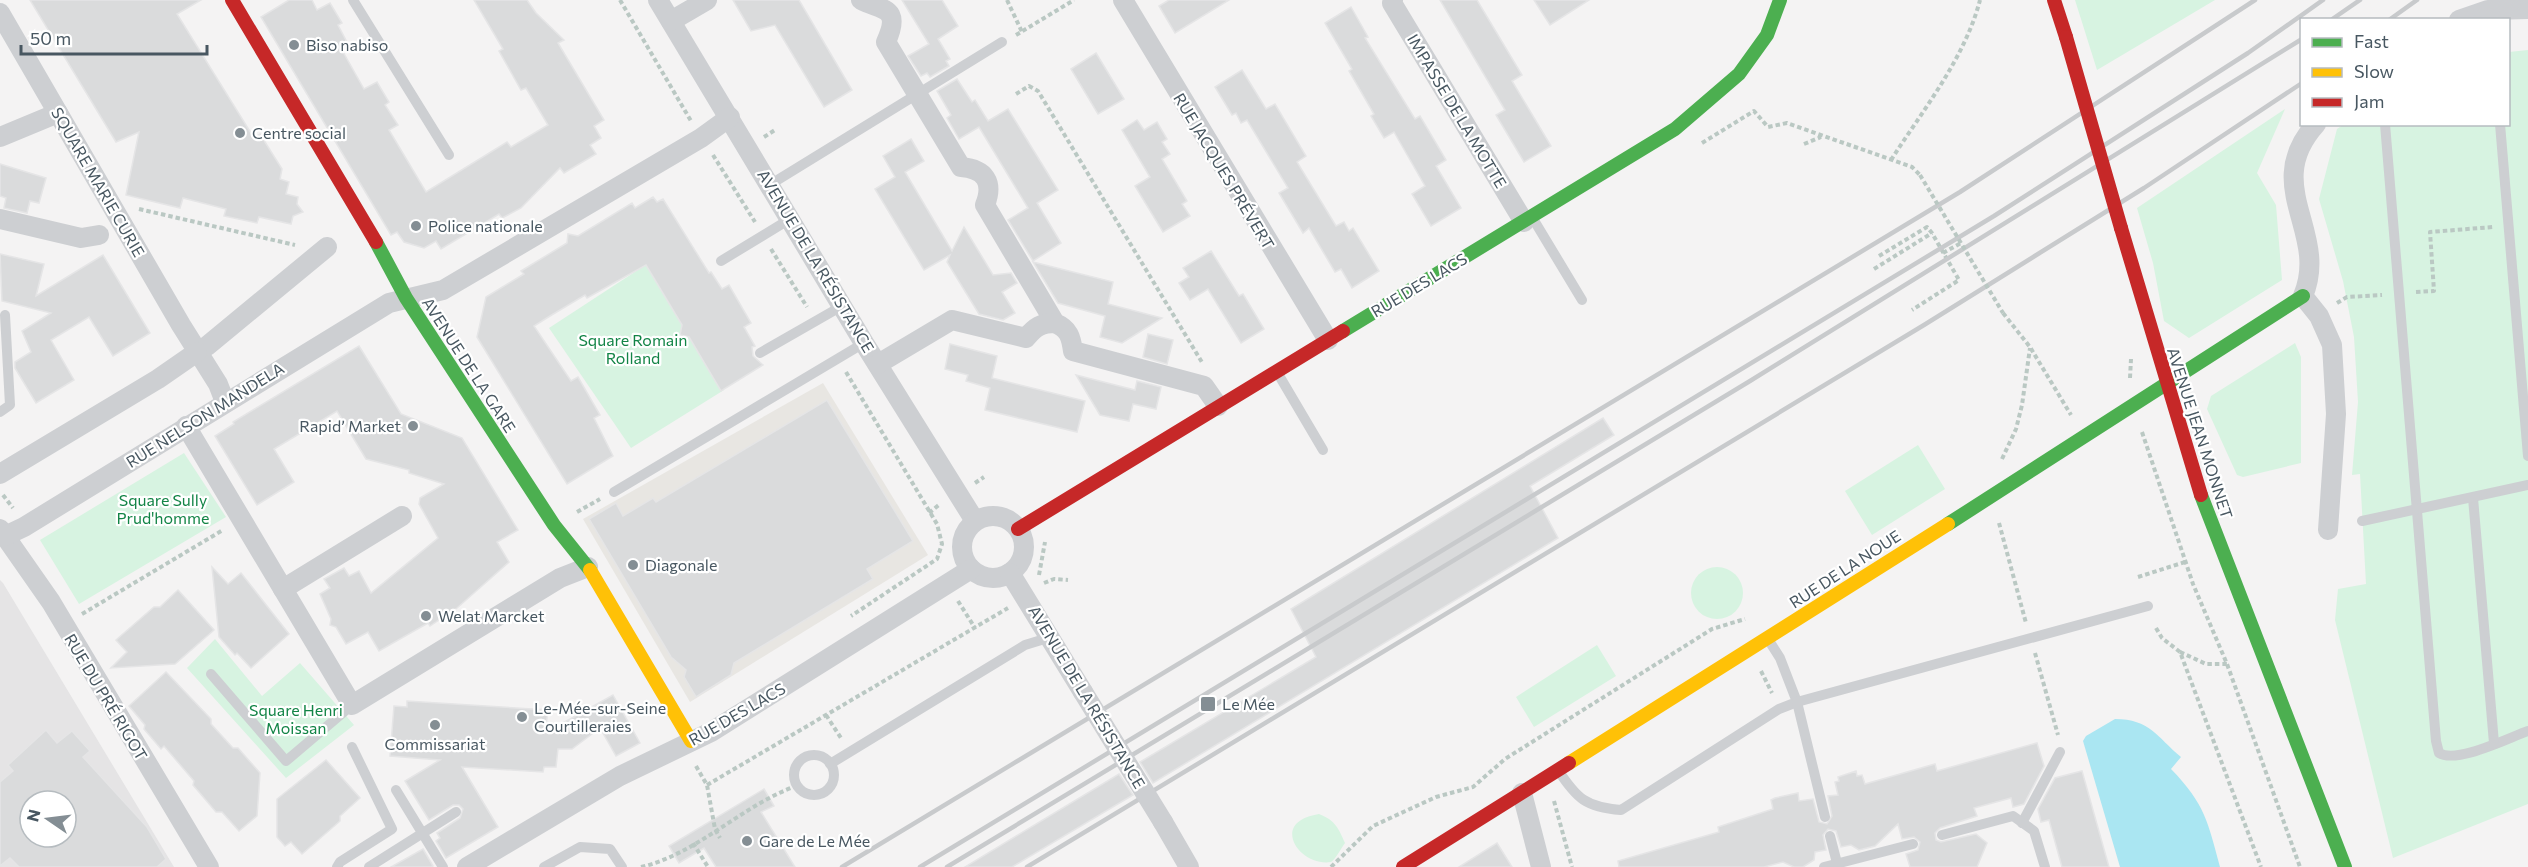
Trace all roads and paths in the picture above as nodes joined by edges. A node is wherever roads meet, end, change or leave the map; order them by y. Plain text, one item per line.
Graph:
1 (232, 0) edge
2 (353, 0) edge
3 (658, 0) edge
4 (707, 0) edge
5 (861, 0) edge
6 (1007, 0) edge
7 (1074, 0) edge
8 (1123, 0) edge
9 (1393, 0) edge
10 (1780, 0) edge
11 (1980, 0) edge
12 (2054, 0) edge
13 (2528, 9) edge
14 (0, 13) edge
15 (2489, 15) edge
16 (2471, 18) edge
17 (670, 21) junction
18 (1022, 32) junction
19 (1001, 43) joint
20 (917, 93) junction
21 (1016, 94) dead end
22 (58, 113) junction
23 (730, 117) junction
24 (2314, 126) edge
25 (2385, 126) edge
26 (2500, 126) edge
27 (1768, 127) dead end
28 (0, 137) edge
29 (1822, 137) junction
30 (1804, 144) dead end
31 (449, 155) dead end
32 (1892, 160) junction
33 (771, 184) junction
34 (0, 219) edge
35 (790, 219) junction
36 (1528, 219) junction
37 (121, 221) junction
38 (2508, 226) junction
39 (1932, 233) junction
40 (99, 235) dead end
41 (1961, 243) junction
42 (327, 246) joint
43 (1943, 253) junction
44 (1879, 256) dead end
45 (721, 261) dead end
46 (1874, 268) dead end
47 (2398, 294) junction
48 (2303, 296) junction
49 (2347, 297) dead end
50 (406, 298) junction
51 (1582, 300) dead end
52 (842, 306) junction
53 (1912, 310) dead end
54 (5, 315) dead end
55 (1056, 323) junction
56 (1328, 340) junction
57 (864, 343) junction
58 (2030, 347) junction
59 (202, 349) junction
60 (760, 353) dead end
61 (2131, 355) dead end
62 (878, 364) junction
63 (1206, 370) dead end
64 (1277, 371) junction
65 (2130, 383) dead end
66 (2166, 386) junction
67 (225, 402) junction
68 (1218, 406) junction
69 (0, 412) edge
70 (2062, 422) dead end
71 (186, 426) junction
72 (1323, 450) dead end
73 (2148, 450) dead end
74 (2012, 453) dead end
75 (2528, 456) edge
76 (2002, 459) junction
77 (1992, 466) dead end
78 (0, 474) edge
79 (2528, 485) edge
80 (614, 492) dead end
81 (2473, 498) junction
82 (2415, 510) junction
83 (402, 516) dead end
84 (241, 519) junction
85 (975, 521) junction
86 (2362, 521) dead end
87 (1018, 529) junction
88 (2328, 530) dead end
89 (2, 533) edge
90 (2185, 562) junction
91 (588, 567) junction
92 (971, 569) junction
93 (1010, 573) junction
94 (2138, 578) dead end
95 (1068, 580) dead end
96 (1044, 583) dead end
97 (283, 589) junction
98 (2148, 606) dead end
99 (1754, 614) dead end
100 (63, 626) junction
101 (975, 628) dead end
102 (2156, 628) dead end
103 (1051, 638) junction
104 (1768, 638) junction
105 (2180, 652) junction
106 (2227, 664) junction
107 (211, 674) dead end
108 (1797, 702) junction
109 (352, 705) junction
110 (826, 715) junction
111 (2528, 731) edge
112 (691, 741) junction
113 (2494, 743) junction
114 (352, 747) dead end
115 (849, 751) junction
116 (2060, 752) dead end
117 (830, 764) junction
118 (1558, 770) junction
119 (796, 786) junction
120 (396, 790) dead end
121 (1522, 793) junction
122 (1554, 801) dead end
123 (456, 812) dead end
124 (1825, 817) dead end
125 (2022, 823) junction
126 (715, 829) junction
127 (423, 834) junction
128 (1830, 836) dead end
129 (1942, 836) dead end
130 (720, 838) dead end
131 (693, 843) junction
132 (1913, 844) dead end
133 (1837, 863) junction
134 (209, 867) edge
135 (337, 867) edge
136 (369, 867) edge
137 (443, 867) edge
138 (467, 867) edge
139 (544, 867) edge
140 (622, 867) edge
141 (641, 867) edge
142 (708, 867) edge
143 (1189, 867) edge
144 (1331, 867) edge
145 (1403, 867) edge
146 (1541, 867) edge
147 (1572, 867) edge
148 (1824, 867) edge
149 (2045, 867) edge
150 (2262, 867) edge
151 (2300, 867) edge
152 (2345, 867) edge

1 - 50 street, AVENUE DE LA GARE
2 - 31 lane
3 - 17 street, AVENUE DE LA RÉSISTANCE
4 - 17 street
5 - 20 street
6 - 18 path
7 - 18 path
8 - 56 street, RUE JACQUES PRÉVERT
9 - 36 street, IMPASSE DE LA MOTTE
10 - 36 street, RUE DES LACS
11 - 32 path
12 - 66 street, AVENUE JEAN MONNET, bridge
13 - 15 street
14 - 22 street, SQUARE MARIE CURIE
15 - 16 street
17 - 23 street, AVENUE DE LA RÉSISTANCE
18 - 19 path
19 - 20 lane
20 - 33 lane
20 - 55 street
21 - 63 path
22 - 28 street
22 - 37 street, SQUARE MARIE CURIE
23 - 33 street, AVENUE DE LA RÉSISTANCE
23 - 50 street, RUE NELSON MANDELA
24 - 48 street
25 - 47 lane
26 - 38 lane
27 - 29 path
29 - 30 path
29 - 32 path
32 - 41 path, bridge
33 - 35 street, AVENUE DE LA RÉSISTANCE
34 - 40 street
35 - 45 lane
35 - 52 street, AVENUE DE LA RÉSISTANCE
36 - 51 lane
36 - 56 street, RUE DES LACS
37 - 42 path
37 - 59 street, SQUARE MARIE CURIE
38 - 47 path
38 - 75 lane
39 - 43 path
39 - 44 path
39 - 46 path
41 - 43 path
41 - 58 path, bridge
42 - 59 street
43 - 53 path
47 - 49 path
47 - 82 lane
48 - 66 street, RUE DE LA NOUE
48 - 88 street
50 - 67 street, RUE NELSON MANDELA
50 - 91 street, AVENUE DE LA GARE
52 - 57 street, AVENUE DE LA RÉSISTANCE
52 - 60 lane
54 - 69 lane
55 - 62 street
55 - 68 street
56 - 64 street, RUE DES LACS
57 - 62 street, AVENUE DE LA RÉSISTANCE
57 - 80 lane
58 - 70 path
58 - 76 path
59 - 67 street, SQUARE MARIE CURIE
59 - 78 street
61 - 65 path
62 - 85 street, AVENUE DE LA RÉSISTANCE
64 - 68 street, RUE DES LACS
64 - 72 lane
66 - 104 street, RUE DE LA NOUE
66 - 152 street, AVENUE JEAN MONNET
67 - 71 street, RUE NELSON MANDELA
68 - 87 street, RUE DES LACS
71 - 84 street
71 - 89 street, RUE NELSON MANDELA
73 - 90 path
74 - 76 path
76 - 77 path
79 - 81 lane
81 - 82 lane
81 - 113 lane
82 - 86 lane
82 - 113 lane
83 - 97 street
84 - 97 street
84 - 100 path
85 - 87 street
85 - 92 street
87 - 93 street
89 - 100 street, RUE DU PRÉ RIGOT
90 - 94 path
90 - 106 path
91 - 109 street
91 - 112 street, AVENUE DE LA GARE
92 - 93 street
92 - 112 street, RUE DES LACS
93 - 103 street, AVENUE DE LA RÉSISTANCE
95 - 96 path
97 - 109 street
98 - 108 lane
99 - 144 path
100 - 134 street, RUE DU PRÉ RIGOT
101 - 110 path
102 - 105 path
103 - 115 lane
103 - 143 street, AVENUE DE LA RÉSISTANCE, bridge
104 - 108 lane
104 - 118 street, RUE DE LA NOUE
105 - 106 path
105 - 150 path
106 - 151 path
107 - 109 lane
108 - 118 lane
108 - 124 lane
110 - 115 path
110 - 126 path
111 - 113 lane
112 - 138 street, RUE DES LACS
114 - 135 lane
115 - 117 lane
116 - 125 lane
117 - 119 lane
117 - 119 lane
118 - 121 street, RUE DE LA NOUE
119 - 126 path
120 - 127 lane
121 - 145 street, RUE DE LA NOUE
121 - 146 street
122 - 147 path
123 - 127 lane
125 - 129 lane
125 - 149 lane
126 - 130 path
126 - 131 path
127 - 136 lane
127 - 137 lane
128 - 133 lane
131 - 141 path
131 - 142 path
132 - 133 lane
133 - 148 lane
139 - 140 lane

